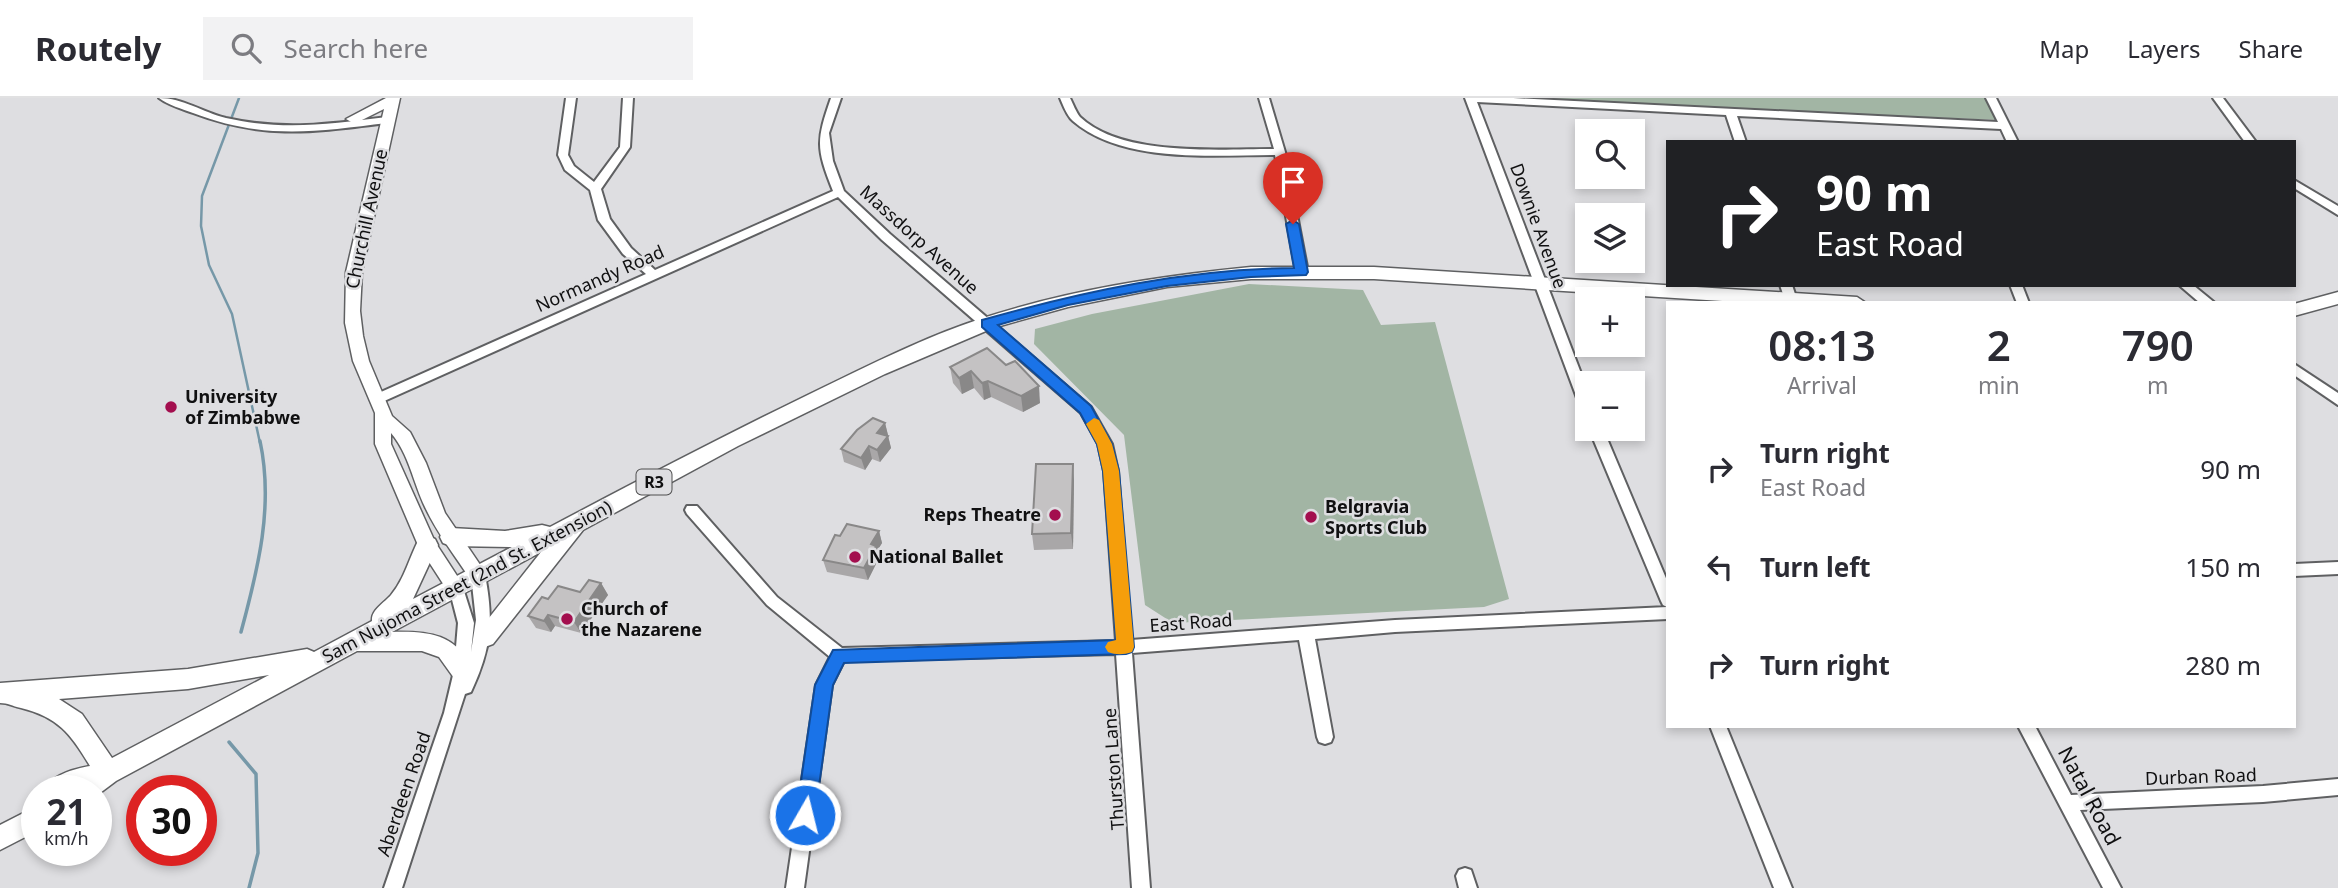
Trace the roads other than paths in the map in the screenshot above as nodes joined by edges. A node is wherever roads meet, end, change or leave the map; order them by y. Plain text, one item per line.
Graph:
1 (164, 98) edge
2 (571, 98) edge
3 (628, 98) edge
4 (836, 98) edge
5 (1065, 98) edge
6 (1264, 98) edge
7 (1470, 98) edge
8 (1991, 98) edge
9 (2218, 98) edge
10 (390, 108) edge
11 (1730, 112) junction
12 (352, 122) junction
13 (2004, 126) junction
14 (384, 138) junction
15 (1740, 140) edge
16 (2012, 140) edge
17 (2250, 140) edge
18 (1280, 152) junction
19 (2296, 184) edge
20 (594, 189) junction
21 (839, 192) junction
22 (2338, 211) edge
23 (1302, 272) junction
24 (653, 274) junction
25 (1538, 282) junction
26 (2188, 287) edge
27 (1789, 295) edge
28 (2338, 298) edge
29 (1840, 301) edge
30 (2206, 301) edge
31 (2296, 309) edge
32 (987, 323) junction
33 (2296, 369) edge
34 (1575, 375) edge
35 (377, 399) junction
36 (2338, 400) edge
37 (384, 419) junction
38 (1602, 441) edge
39 (692, 510) dead end
40 (578, 523) junction
41 (452, 537) junction
42 (427, 545) junction
43 (2338, 568) edge
44 (2296, 570) edge
45 (478, 575) junction
46 (456, 588) junction
47 (1666, 596) edge
48 (1666, 614) edge
49 (1306, 634) junction
50 (485, 637) junction
51 (351, 644) junction
52 (1126, 647) junction
53 (326, 656) junction
54 (839, 656) junction
55 (462, 671) junction
56 (0, 694) edge
57 (452, 713) junction
58 (1719, 728) edge
59 (2027, 728) edge
60 (1325, 737) dead end
61 (107, 773) junction
62 (97, 775) edge
63 (104, 775) edge
64 (2338, 787) edge
65 (2066, 803) junction
66 (21, 811) edge
67 (0, 822) edge
68 (21, 827) edge
69 (0, 838) edge
70 (393, 888) edge
71 (795, 888) edge
72 (1141, 888) edge
73 (1783, 888) edge
74 (2112, 888) edge

1 - 12 street
2 - 20 street
3 - 20 street
4 - 21 street, Massdorp Avenue
5 - 18 street
6 - 18 street
7 - 11 street
7 - 25 street, Downie Avenue
8 - 13 street
9 - 17 street
10 - 12 main road
10 - 12 street
10 - 14 main road, Churchill Avenue
11 - 13 street
11 - 15 street
12 - 14 main road
13 - 16 street
14 - 35 main road, Churchill Avenue
18 - 23 street
19 - 22 street
20 - 24 street
21 - 24 street, Normandy Road
21 - 32 street, Massdorp Avenue
23 - 25 highway, Sam Nujoma Street (2nd St. Extension) / R3
23 - 32 highway, Sam Nujoma Street (2nd St. Extension) / R3
24 - 35 street, Normandy Road
25 - 27 highway, Sam Nujoma Street (2nd St. Extension) / R3
25 - 34 street, Downie Avenue
26 - 30 street
27 - 29 highway, Sam Nujoma Street (2nd St. Extension) / R3
28 - 31 highway
32 - 40 highway, Sam Nujoma Street (2nd St. Extension) / R3
32 - 52 street, Massdorp Avenue
33 - 36 street
35 - 37 main road, Churchill Avenue
37 - 41 main road, Churchill Avenue
37 - 42 main road, Churchill Avenue
38 - 47 street
39 - 54 street
40 - 41 highway
40 - 45 highway, Sam Nujoma Street (2nd St. Extension) / R3
40 - 50 highway
41 - 45 main road, Churchill Avenue
42 - 46 main road, Churchill Avenue
42 - 51 highway
43 - 44 street
45 - 46 highway, Sam Nujoma Street (2nd St. Extension) / R3
45 - 50 street, Aberdeen Road
46 - 51 highway, Sam Nujoma Street (2nd St. Extension) / R3
46 - 55 street, Aberdeen Road
48 - 49 street, East Road
49 - 52 street, East Road
49 - 60 street
50 - 57 street, Aberdeen Road
51 - 53 highway, Sam Nujoma Street (2nd St. Extension) / R3
51 - 55 highway
52 - 54 street, East Road
52 - 72 street, Thurston Lane
53 - 56 highway
53 - 61 highway, Sam Nujoma Street (2nd St. Extension) / R3
54 - 71 street
55 - 57 street, Aberdeen Road
56 - 61 highway
57 - 70 street, Aberdeen Road
58 - 73 street
59 - 65 street, Natal Road
61 - 62 highway, Sam Nujoma Street (2nd St. Extension) / R3
61 - 63 highway, Sam Nujoma Street (2nd St. Extension) / R3
64 - 65 street, Durban Road
65 - 74 street, Natal Road
66 - 67 highway
68 - 69 highway

